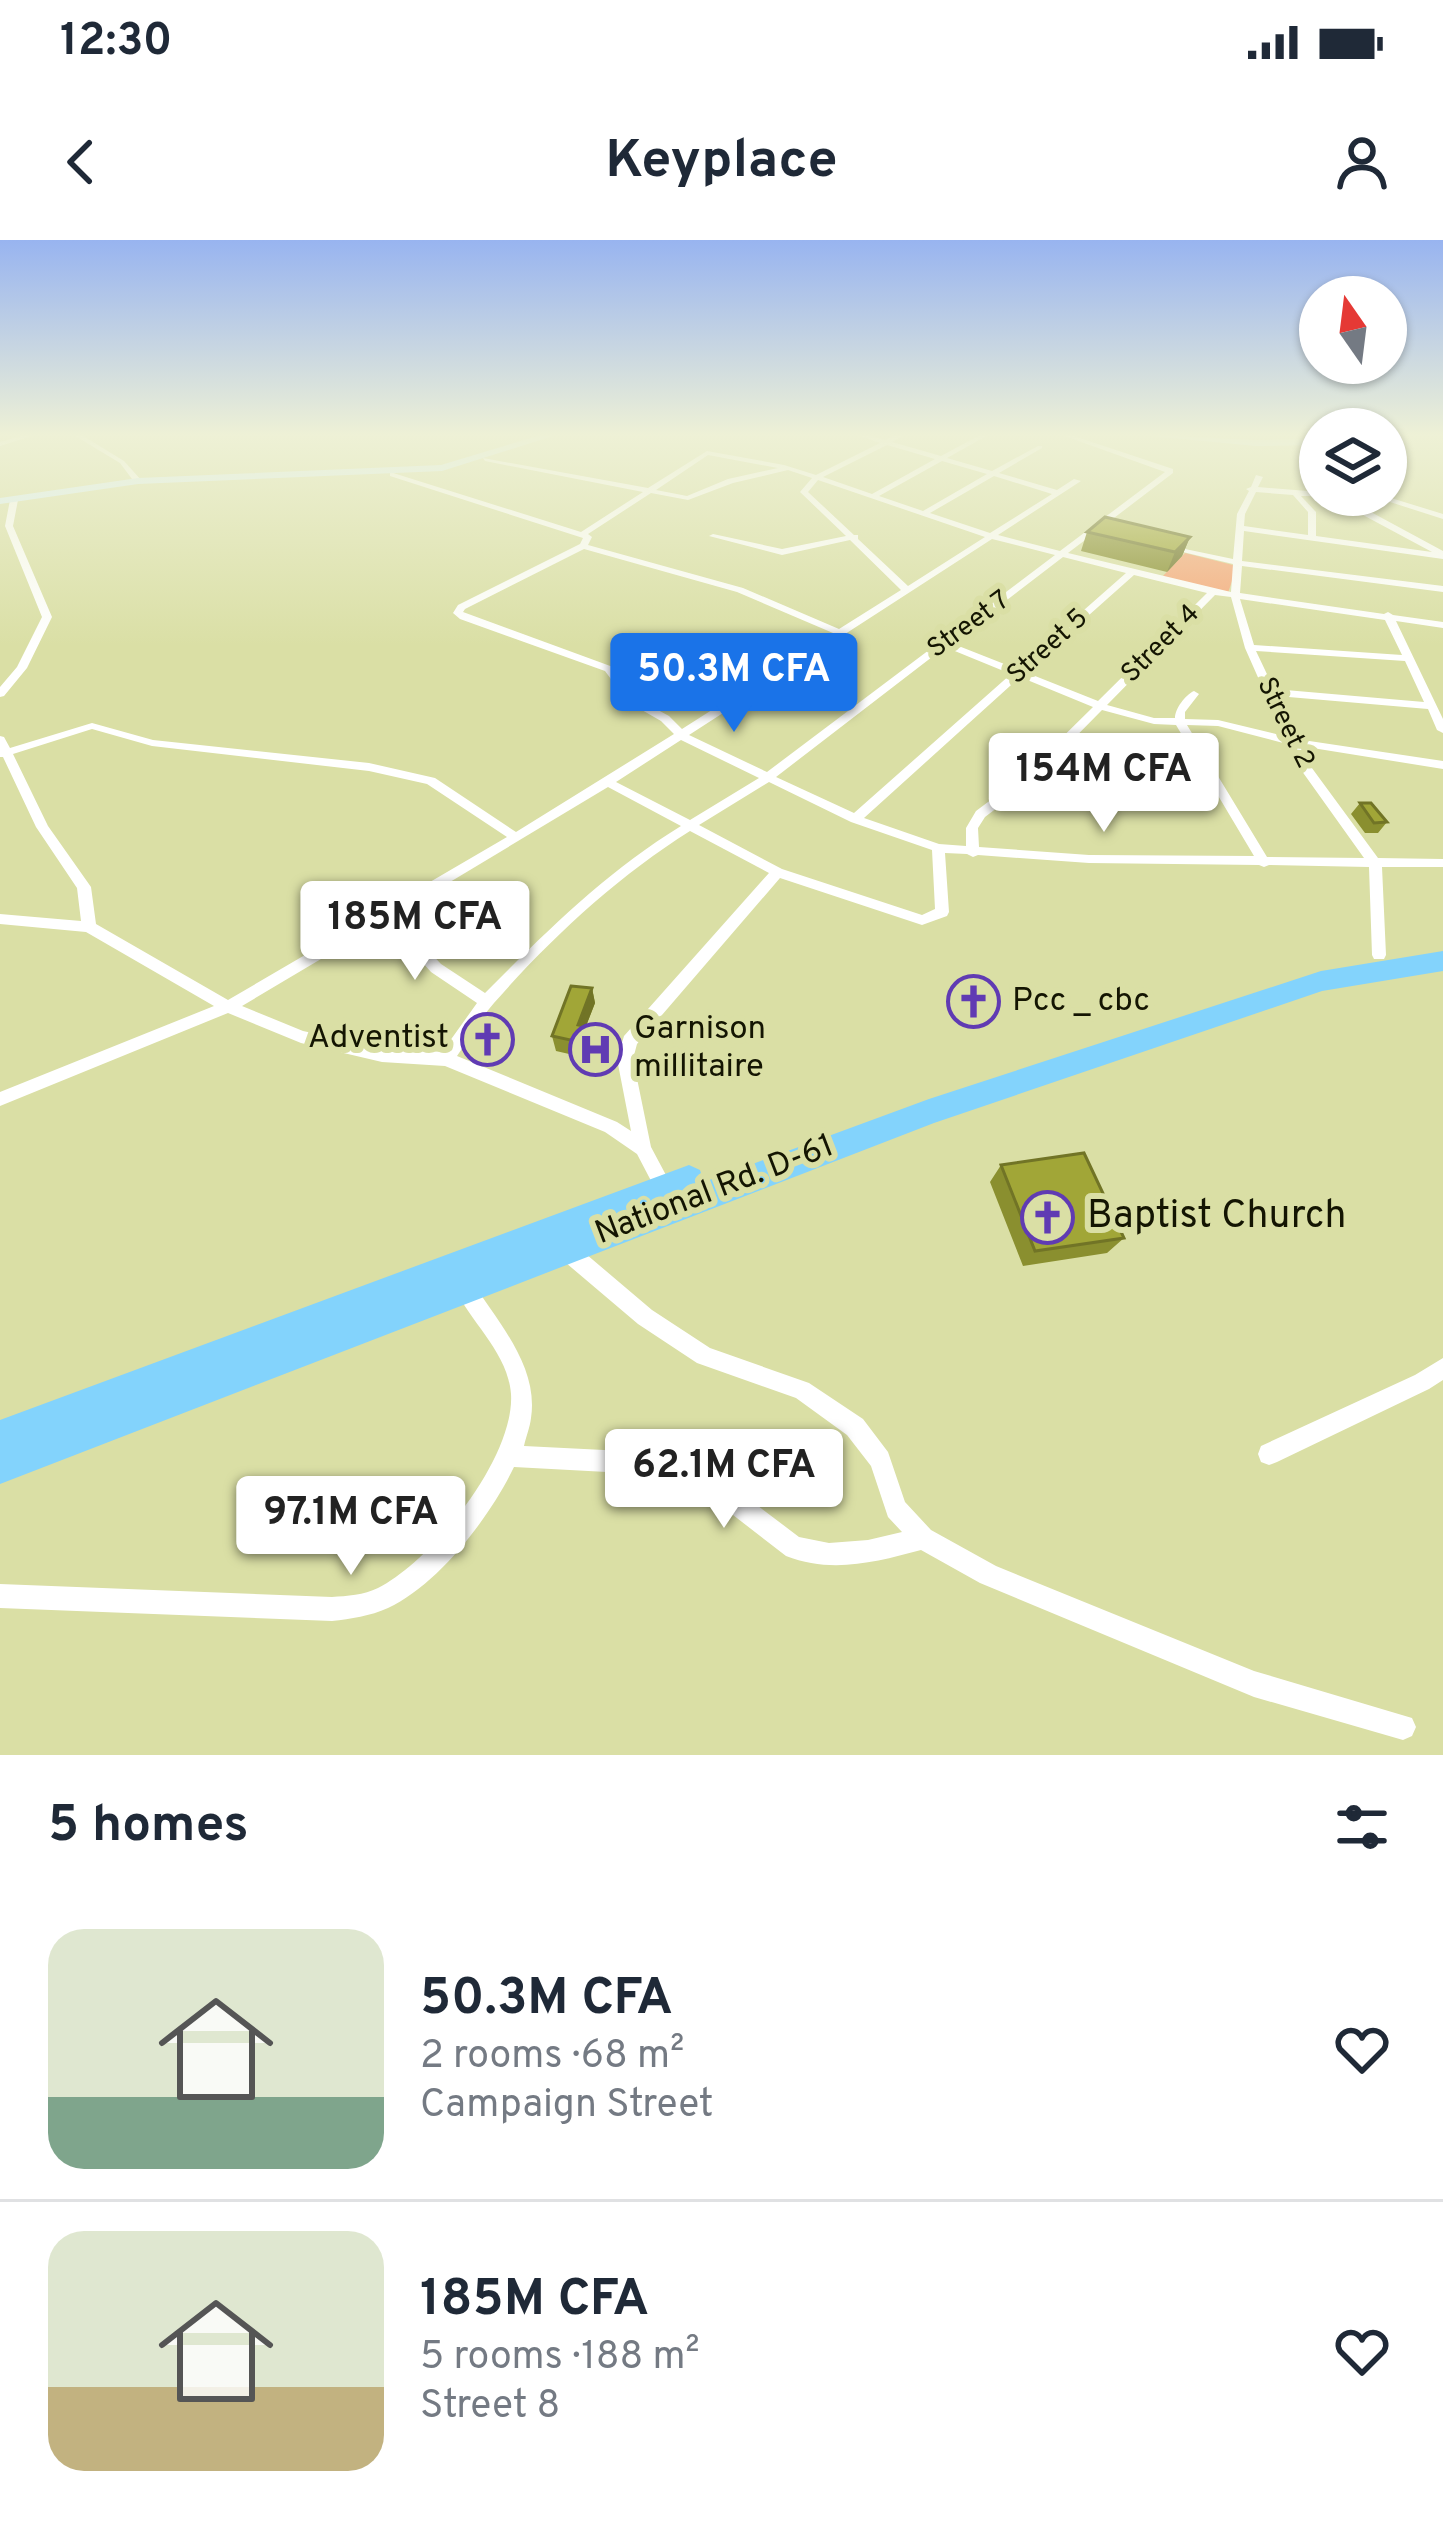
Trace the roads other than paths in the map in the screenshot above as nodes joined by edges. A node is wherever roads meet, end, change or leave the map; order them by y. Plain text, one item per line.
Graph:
1 (13, 505) edge
2 (493, 505) edge
3 (628, 505) edge
4 (814, 505) edge
5 (895, 505) edge
6 (939, 505) edge
7 (1040, 505) edge
8 (1129, 505) edge
9 (1246, 505) edge
10 (1305, 505) edge
11 (1408, 505) edge
12 (923, 514) junction
13 (1372, 516) edge
14 (1443, 517) edge
15 (1241, 528) junction
16 (1099, 530) junction
17 (585, 533) junction
18 (1121, 535) edge
19 (713, 536) dead end
20 (992, 536) junction
21 (855, 537) junction
22 (1312, 537) junction
23 (1142, 541) edge
24 (583, 546) junction
25 (1066, 555) junction
26 (1443, 555) edge
27 (1238, 563) junction
28 (1133, 571) junction
29 (1443, 590) edge
30 (908, 591) junction
31 (1213, 592) junction
32 (1235, 597) junction
33 (1388, 615) junction
34 (1443, 625) edge
35 (841, 633) junction
36 (943, 644) junction
37 (1250, 648) junction
38 (1406, 658) junction
39 (1019, 673) junction
40 (1269, 692) junction
41 (0, 694) edge
42 (1194, 694) dead end
43 (1100, 706) junction
44 (1431, 706) junction
45 (1180, 723) junction
46 (1443, 730) edge
47 (680, 735) junction
48 (1294, 742) junction
49 (3, 749) edge
50 (1443, 765) edge
51 (767, 778) junction
52 (606, 782) junction
53 (855, 819) junction
54 (688, 826) junction
55 (517, 838) junction
56 (938, 848) junction
57 (973, 853) junction
58 (1375, 862) junction
59 (1264, 863) junction
60 (1443, 863) edge
61 (778, 872) junction
62 (387, 915) junction
63 (0, 919) edge
64 (89, 927) junction
65 (1443, 949) edge
66 (1379, 956) junction
67 (1443, 962) edge
68 (486, 1000) junction
69 (228, 1007) junction
70 (446, 1059) junction
71 (0, 1100) edge
72 (643, 1148) junction
73 (668, 1197) junction
74 (564, 1248) junction
75 (464, 1287) junction
76 (1443, 1368) edge
77 (0, 1438) edge
78 (1269, 1454) dead end
79 (512, 1456) junction
80 (0, 1464) edge
81 (923, 1538) junction
82 (0, 1596) edge
83 (1403, 1727) dead end

1 - 41 street
2 - 17 street
3 - 17 street
4 - 21 street
5 - 12 street
6 - 12 street
7 - 20 street
8 - 16 street, Street 7
9 - 15 street, Street 2
10 - 22 street
11 - 14 street
12 - 20 street
13 - 26 street
15 - 22 street
15 - 27 street, Street 2
16 - 18 street
16 - 25 street, Street 7
17 - 24 street
19 - 21 street
20 - 25 street
20 - 30 street
21 - 30 street
22 - 26 street
23 - 27 street
24 - 35 street
24 - 47 street
25 - 28 street
25 - 36 street, Street 7
27 - 29 street
27 - 32 street, Street 2
28 - 31 street
28 - 39 street, Street 5
30 - 35 street
31 - 32 street
31 - 43 street, Street 4
32 - 33 street
32 - 37 street, Street 2
33 - 34 street
33 - 38 street
35 - 47 street
36 - 39 street
36 - 51 street, Street 7
37 - 38 street
37 - 40 street, Street 2
38 - 44 street
39 - 43 street
39 - 53 street, Street 5
40 - 44 street
40 - 48 street, Street 2
42 - 45 street
43 - 45 street
43 - 57 street, Street 4
44 - 46 street
45 - 48 street
45 - 59 street
47 - 51 street
47 - 52 street
48 - 50 street
48 - 58 street, Street 2
49 - 55 street
49 - 64 street
51 - 53 street
51 - 54 street, Street 7
52 - 54 street
52 - 55 street
53 - 56 street
54 - 61 street
54 - 68 street, Street 7
55 - 62 street
56 - 57 street
56 - 61 street
57 - 59 street
58 - 59 street
58 - 60 street
58 - 66 street
61 - 72 street
62 - 68 street
62 - 69 street
63 - 64 street
64 - 69 street
65 - 66 highway, National Rd. D-61
66 - 73 highway, National Rd. D-61
67 - 73 highway, National Rd. D-61
68 - 70 street, Street 7
69 - 70 street
69 - 71 street
70 - 72 street
72 - 73 street
73 - 74 highway, National Rd. D-61
73 - 77 highway, National Rd. D-61
74 - 75 highway, National Rd. D-61
74 - 81 street
75 - 79 street
75 - 80 highway, National Rd. D-61
76 - 78 street
79 - 81 street
79 - 82 street
81 - 83 street

